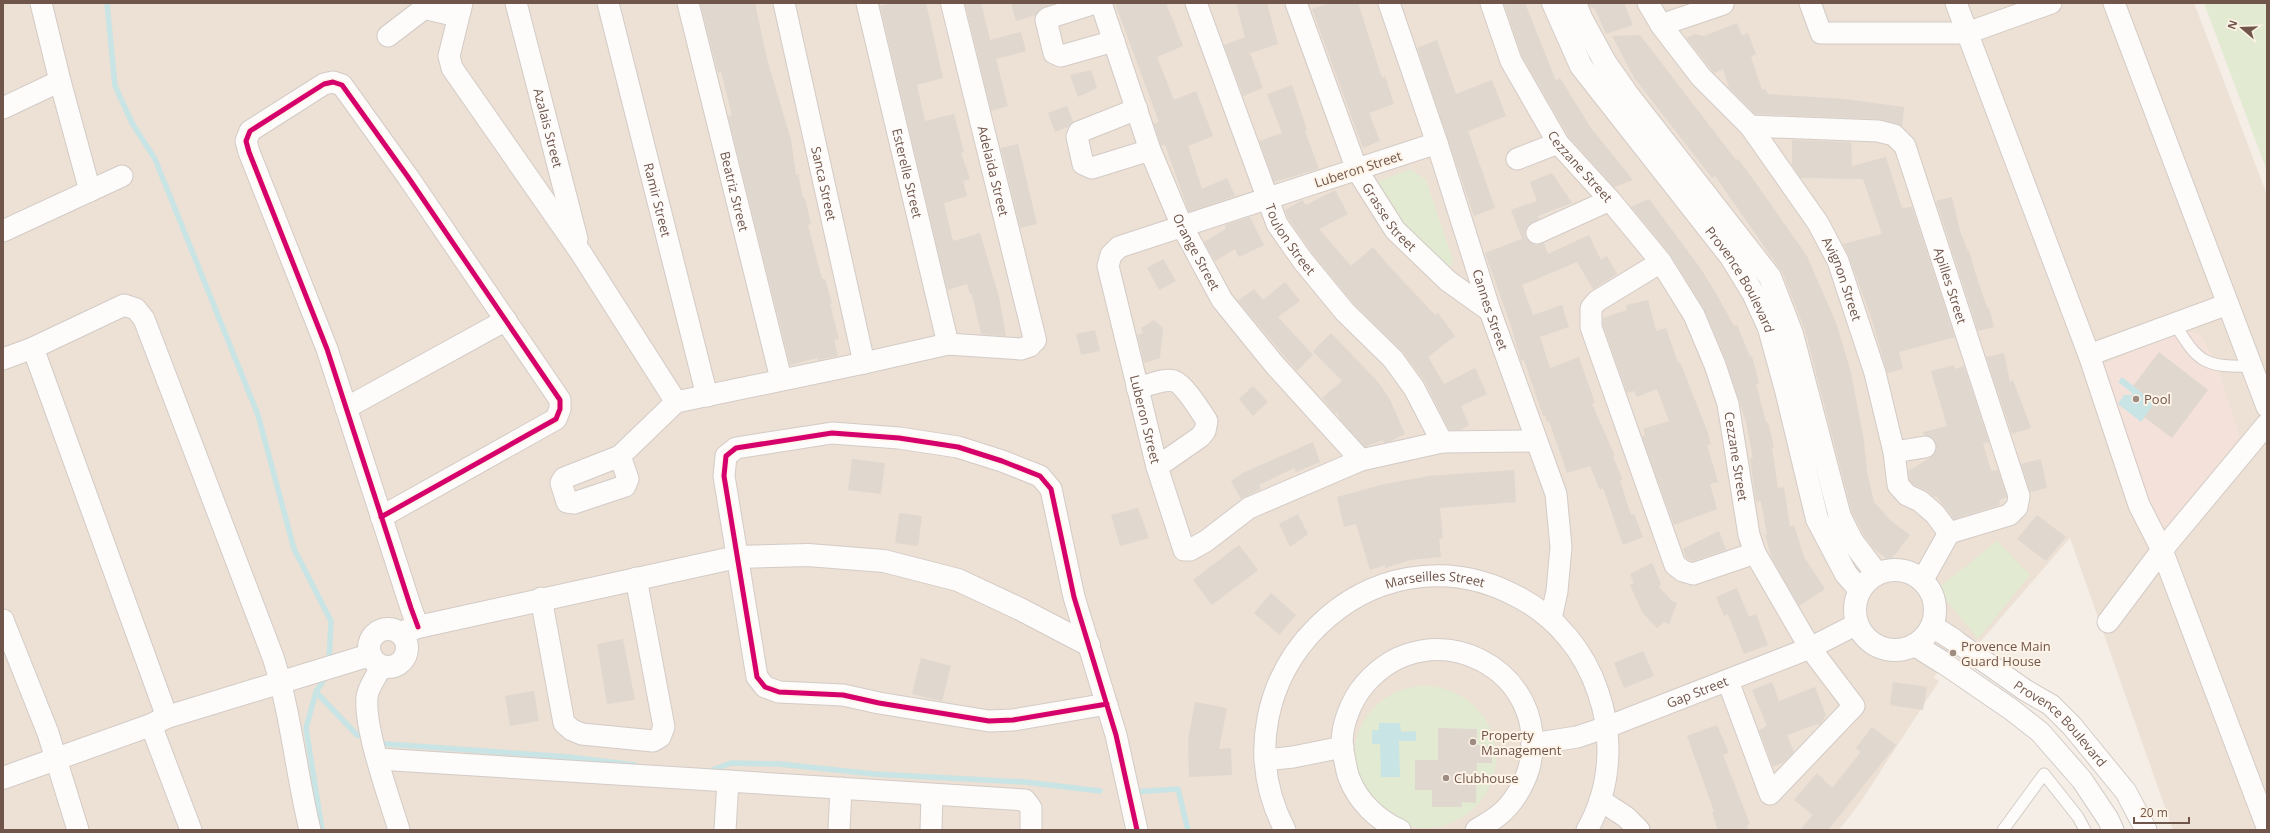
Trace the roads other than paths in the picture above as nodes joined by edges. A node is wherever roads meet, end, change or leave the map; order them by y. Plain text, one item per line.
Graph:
1 (41, 3) edge
2 (516, 3) edge
3 (608, 3) edge
4 (688, 3) edge
5 (784, 3) edge
6 (867, 3) edge
7 (952, 3) edge
8 (1095, 3) edge
9 (1100, 3) edge
10 (1196, 3) edge
11 (1296, 3) edge
12 (1389, 3) edge
13 (1491, 3) edge
14 (1553, 3) edge
15 (1576, 3) edge
16 (1648, 3) edge
17 (1810, 3) edge
18 (1956, 3) edge
19 (2051, 3) edge
20 (2114, 3) edge
21 (1723, 4) edge
22 (460, 10) edge
23 (1661, 25) junction
24 (1967, 33) junction
25 (388, 36) dead end
26 (1114, 41) junction
27 (60, 81) junction
28 (3, 108) edge
29 (1137, 109) junction
30 (1750, 126) junction
31 (1437, 143) junction
32 (1558, 144) junction
33 (1150, 150) junction
34 (1517, 159) dead end
35 (1356, 170) junction
36 (122, 176) dead end
37 (90, 191) junction
38 (1267, 199) junction
39 (1610, 200) junction
40 (1182, 226) junction
41 (3, 231) edge
42 (1537, 233) dead end
43 (580, 253) junction
44 (1661, 262) junction
45 (2228, 304) junction
46 (1490, 311) junction
47 (506, 320) junction
48 (2175, 324) junction
49 (1035, 340) joint
50 (948, 344) junction
51 (33, 348) junction
52 (2089, 355) junction
53 (3, 359) edge
54 (864, 363) junction
55 (2252, 366) junction
56 (781, 380) junction
57 (1137, 388) junction
58 (707, 396) junction
59 (676, 402) junction
60 (346, 408) junction
61 (2267, 408) edge
62 (2267, 424) edge
63 (1536, 441) junction
64 (1442, 442) junction
65 (1925, 447) dead end
66 (1894, 452) junction
67 (620, 456) dead end
68 (1361, 460) junction
69 (1157, 467) junction
70 (381, 517) junction
71 (1949, 533) junction
72 (2162, 550) junction
73 (1754, 553) junction
74 (737, 557) junction
75 (1878, 574) junction
76 (636, 578) junction
77 (1922, 581) junction
78 (1860, 590) junction
79 (542, 598) junction
80 (1551, 619) junction
81 (3, 620) edge
82 (2108, 622) dead end
83 (1857, 624) junction
84 (1932, 626) junction
85 (409, 630) junction
86 (1954, 640) joint
87 (1089, 645) junction
88 (1915, 645) junction
89 (1810, 648) junction
90 (376, 661) junction
91 (1942, 662) joint
92 (1728, 681) junction
93 (280, 682) junction
94 (1107, 704) junction
95 (159, 721) junction
96 (1607, 727) junction
97 (1532, 744) junction
98 (1343, 747) junction
99 (377, 755) junction
100 (55, 759) junction
101 (1265, 760) junction
102 (3, 778) edge
103 (728, 781) junction
104 (841, 788) junction
105 (932, 795) junction
106 (1600, 800) junction
107 (2267, 827) edge
108 (78, 830) edge
109 (192, 830) edge
110 (310, 830) edge
111 (399, 830) edge
112 (725, 830) edge
113 (839, 830) edge
114 (931, 830) edge
115 (1031, 830) edge
116 (1137, 830) edge
117 (1285, 830) edge
118 (1400, 830) edge
119 (1476, 830) edge
120 (1587, 830) edge
121 (1639, 830) edge
122 (2003, 830) edge
123 (2085, 830) edge
124 (2113, 830) edge
125 (2146, 830) edge

1 - 27 street
2 - 43 street, Azalais Street
3 - 58 street, Ramir Street
4 - 56 street, Beatriz Street
5 - 54 street, Sanca Street
6 - 50 street, Esterelle Street
7 - 49 street, Adelaida Street
8 - 26 street
9 - 26 street, Orange Street
10 - 38 street, Toulon Street
11 - 35 street, Grasse Street
12 - 31 street, Cannes Street
13 - 32 street, Cezzane Street
14 - 78 street, Provence Boulevard
15 - 75 street, Provence Boulevard
16 - 23 street, Avignon Street
17 - 24 street
18 - 24 street
19 - 24 street
20 - 45 street
21 - 23 street
22 - 25 street
22 - 43 street
23 - 30 street, Avignon Street
24 - 52 street
26 - 29 street, Orange Street
27 - 28 street
27 - 37 street
29 - 33 street, Orange Street
29 - 33 street
30 - 66 street, Avignon Street
30 - 71 street, Apilles Street
31 - 35 street, Luberon Street
31 - 46 street, Cannes Street
32 - 34 street
32 - 39 street, Cezzane Street
33 - 40 street, Orange Street
35 - 38 street, Luberon Street
35 - 46 street, Grasse Street
36 - 37 street
37 - 41 street
38 - 40 street, Luberon Street
38 - 64 street, Toulon Street
39 - 42 street
39 - 44 street, Cezzane Street
40 - 57 street, Luberon Street
40 - 68 street, Orange Street
43 - 59 street
44 - 73 street, Cezzane Street
44 - 73 street
45 - 48 street
45 - 55 street
46 - 63 street, Cannes Street
47 - 60 street
47 - 60 street
47 - 70 street
48 - 52 street
48 - 55 lane
49 - 50 street
50 - 54 street
51 - 53 street
51 - 93 street
51 - 95 street
52 - 72 street
54 - 56 street
55 - 61 street
56 - 58 street
57 - 69 street, Luberon Street
57 - 69 street
58 - 59 street
59 - 67 street
60 - 70 street
62 - 72 street
63 - 64 street, Luberon Street
63 - 80 street, Cannes Street
64 - 68 street, Luberon Street
65 - 66 street
66 - 71 street, Avignon Street
68 - 69 street, Luberon Street
70 - 85 street
71 - 77 street
72 - 82 street
72 - 107 street
73 - 89 street, Cezzane Street
74 - 76 street
74 - 87 street
74 - 87 street
74 - 94 street
75 - 77 street
75 - 78 street
76 - 79 street
76 - 79 street
77 - 84 street
78 - 83 street
79 - 85 street
80 - 96 street, Marseilles Street
80 - 101 street, Marseilles Street
81 - 100 street
83 - 88 street
83 - 89 street, Gap Street
84 - 86 street, Provence Boulevard
84 - 88 street
85 - 90 street
85 - 90 street
86 - 125 street, Provence Boulevard
87 - 94 street
88 - 91 street, Provence Boulevard
89 - 92 street, Gap Street
89 - 92 street, Cezzane Street
90 - 93 street
90 - 99 street
91 - 124 street, Provence Boulevard
92 - 96 street, Gap Street
93 - 95 street
93 - 110 street
94 - 116 street
95 - 100 street
95 - 109 street
96 - 97 street, Gap Street
96 - 106 street, Marseilles Street
97 - 98 street
97 - 119 street
98 - 101 street
98 - 118 street
99 - 103 street
99 - 111 street
100 - 102 street
100 - 108 street
101 - 117 street, Marseilles Street
103 - 104 street
103 - 112 street
104 - 105 street
104 - 113 street
105 - 114 street
105 - 115 street
106 - 120 street, Marseilles Street
106 - 121 street
122 - 123 lane

